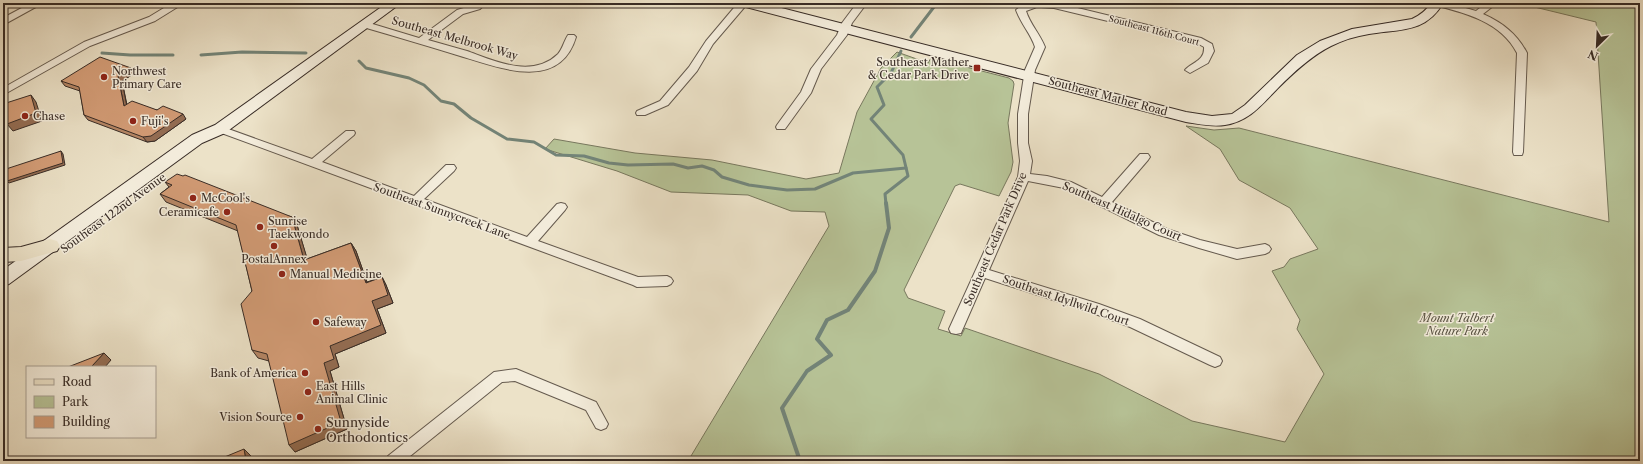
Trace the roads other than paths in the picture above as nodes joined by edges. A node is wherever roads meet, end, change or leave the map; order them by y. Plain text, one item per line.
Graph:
1 (38, 3) edge
2 (179, 3) edge
3 (395, 3) edge
4 (743, 3) edge
5 (747, 3) edge
6 (862, 3) edge
7 (1437, 3) edge
8 (1492, 3) edge
9 (477, 7) dead end
10 (1477, 15) junction
11 (3, 22) edge
12 (366, 25) junction
13 (845, 28) junction
14 (571, 37) dead end
15 (421, 41) junction
16 (1190, 70) dead end
17 (1030, 76) junction
18 (3, 92) edge
19 (641, 113) dead end
20 (781, 127) dead end
21 (220, 129) junction
22 (350, 134) dead end
23 (1518, 152) dead end
24 (1144, 158) dead end
25 (313, 164) junction
26 (160, 167) junction
27 (450, 168) dead end
28 (1024, 176) junction
29 (415, 201) junction
30 (129, 202) junction
31 (1104, 203) junction
32 (561, 207) dead end
33 (529, 243) junction
34 (50, 246) junction
35 (1265, 249) dead end
36 (3, 255) edge
37 (981, 272) junction
38 (3, 279) edge
39 (667, 281) dead end
40 (3, 293) edge
41 (956, 328) dead end
42 (1215, 361) dead end
43 (601, 424) dead end
44 (393, 461) edge

1 - 11 street
2 - 18 street
3 - 12 street, Southeast 122nd Avenue
4 - 19 street
5 - 13 street, Southeast Mather Road
6 - 13 street
7 - 10 street
7 - 17 street, Southeast Mather Road
8 - 10 street
9 - 15 street
10 - 23 street
12 - 15 street, Southeast Melbrook Way
12 - 21 street, Southeast 122nd Avenue
13 - 17 street, Southeast Mather Road
13 - 20 street
14 - 15 street, Southeast Melbrook Way
16 - 17 street, Southeast 116th Court
17 - 28 street, Southeast Cedar Park Drive
21 - 25 street, Southeast Sunnycreek Lane
21 - 26 street, Southeast 122nd Avenue
21 - 30 street, Southeast 122nd Avenue
22 - 25 street
24 - 31 street
25 - 29 street, Southeast Sunnycreek Lane
26 - 30 street
26 - 34 street, Southeast 122nd Avenue
27 - 29 street
28 - 31 street, Southeast Hidalgo Court
28 - 37 street, Southeast Cedar Park Drive
29 - 33 street, Southeast Sunnycreek Lane
30 - 40 street, Southeast 122nd Avenue
31 - 35 street, Southeast Hidalgo Court
32 - 33 street
33 - 39 street, Southeast Sunnycreek Lane
34 - 36 main road
34 - 38 street, Southeast 122nd Avenue
37 - 41 street, Southeast Cedar Park Drive
37 - 42 street, Southeast Idyllwild Court
43 - 44 street

